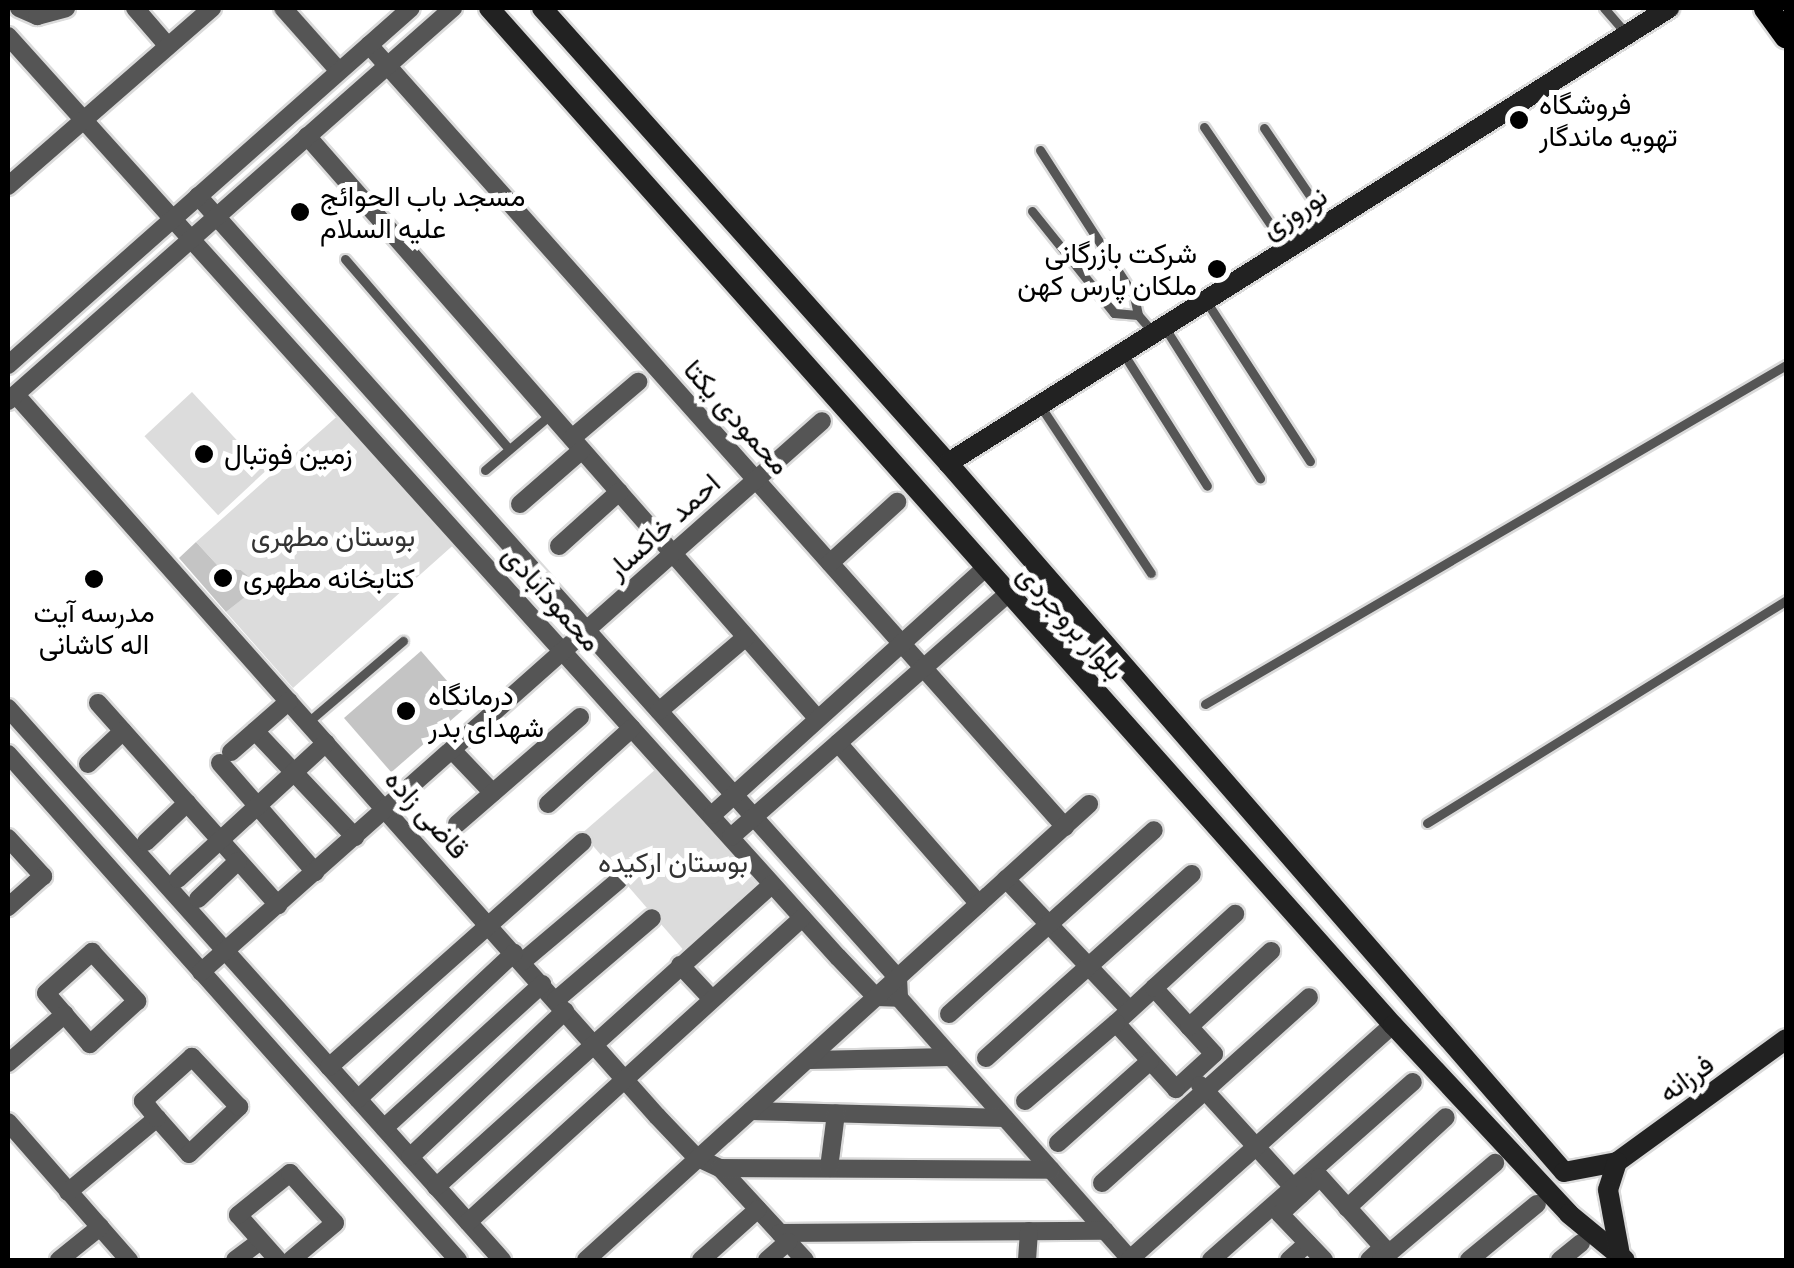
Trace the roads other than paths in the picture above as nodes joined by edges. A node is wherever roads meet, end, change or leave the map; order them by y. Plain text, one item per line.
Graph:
1 (19, 8) edge
2 (66, 8) edge
3 (136, 8) edge
4 (212, 8) edge
5 (282, 8) edge
6 (411, 8) edge
7 (453, 8) edge
8 (488, 8) edge
9 (542, 8) edge
10 (1604, 8) edge
11 (1669, 8) edge
12 (1766, 8) edge
13 (1627, 34) junction
14 (8, 36) edge
15 (1786, 36) edge
16 (167, 45) junction
17 (368, 45) junction
18 (387, 66) junction
19 (340, 70) junction
20 (84, 119) junction
21 (1204, 127) dead end
22 (1264, 128) dead end
23 (308, 136) junction
24 (1040, 150) dead end
25 (8, 186) edge
26 (198, 196) junction
27 (1032, 210) dead end
28 (216, 217) junction
29 (172, 219) junction
30 (1329, 223) junction
31 (190, 240) junction
32 (1288, 250) junction
33 (344, 259) dead end
34 (1206, 300) junction
35 (1138, 316) junction
36 (1159, 330) junction
37 (1123, 353) junction
38 (1786, 364) edge
39 (8, 365) edge
40 (638, 382) dead end
41 (12, 398) edge
42 (1040, 405) junction
43 (551, 414) junction
44 (822, 421) dead end
45 (577, 444) junction
46 (510, 449) junction
47 (1310, 461) dead end
48 (948, 463) junction
49 (486, 470) dead end
50 (1260, 478) dead end
51 (756, 480) junction
52 (1207, 486) dead end
53 (620, 492) junction
54 (896, 502) dead end
55 (520, 504) dead end
56 (559, 546) dead end
57 (673, 554) junction
58 (830, 563) junction
59 (986, 567) junction
60 (1151, 573) dead end
61 (1009, 594) junction
62 (1786, 600) edge
63 (587, 631) junction
64 (746, 637) junction
65 (403, 641) dead end
66 (902, 644) junction
67 (563, 652) junction
68 (924, 668) junction
69 (289, 701) junction
70 (98, 704) dead end
71 (1205, 704) dead end
72 (8, 708) edge
73 (659, 711) junction
74 (580, 717) dead end
75 (818, 720) junction
76 (308, 722) junction
77 (632, 728) junction
78 (122, 731) junction
79 (255, 731) junction
80 (326, 743) junction
81 (838, 743) junction
82 (452, 750) junction
83 (8, 754) edge
84 (88, 764) dead end
85 (294, 772) junction
86 (492, 793) junction
87 (734, 795) junction
88 (187, 803) junction
89 (548, 804) dead end
90 (1089, 804) dead end
91 (257, 805) junction
92 (386, 810) junction
93 (712, 815) junction
94 (754, 817) junction
95 (1427, 823) dead end
96 (457, 824) dead end
97 (1065, 826) junction
98 (1154, 830) dead end
99 (355, 837) junction
100 (731, 837) junction
101 (8, 838) edge
102 (219, 840) junction
103 (146, 842) dead end
104 (582, 842) dead end
105 (238, 861) junction
106 (315, 872) junction
107 (1192, 874) dead end
108 (178, 879) dead end
109 (1006, 879) junction
110 (618, 880) dead end
111 (772, 884) junction
112 (198, 900) dead end
113 (979, 904) junction
114 (278, 905) junction
115 (8, 907) edge
116 (1234, 914) dead end
117 (652, 918) dead end
118 (802, 918) junction
119 (487, 923) junction
120 (1048, 924) junction
121 (1270, 951) dead end
122 (226, 952) junction
123 (518, 958) junction
124 (680, 965) junction
125 (1088, 965) junction
126 (202, 972) junction
127 (898, 978) junction
128 (542, 984) junction
129 (1154, 988) junction
130 (876, 997) junction
131 (711, 998) junction
132 (899, 998) junction
133 (1309, 998) dead end
134 (561, 1006) junction
135 (65, 1014) junction
136 (949, 1014) dead end
137 (1123, 1016) junction
138 (1393, 1025) junction
139 (1189, 1027) junction
140 (1786, 1039) edge
141 (593, 1042) junction
142 (951, 1056) junction
143 (986, 1058) dead end
144 (808, 1060) junction
145 (1150, 1061) junction
146 (8, 1063) edge
147 (329, 1067) junction
148 (1191, 1074) junction
149 (624, 1079) junction
150 (1413, 1082) dead end
151 (1205, 1091) junction
152 (358, 1099) junction
153 (1024, 1101) dead end
154 (752, 1111) junction
155 (836, 1113) junction
156 (1446, 1117) dead end
157 (157, 1118) junction
158 (1005, 1118) junction
159 (8, 1122) edge
160 (384, 1128) junction
161 (1058, 1144) dead end
162 (1257, 1147) junction
163 (410, 1157) junction
164 (696, 1157) junction
165 (1617, 1162) junction
166 (1495, 1163) dead end
167 (720, 1168) junction
168 (829, 1168) junction
169 (1051, 1170) junction
170 (1102, 1183) dead end
171 (436, 1187) junction
172 (1297, 1191) junction
173 (68, 1192) junction
174 (1537, 1204) dead end
175 (1347, 1208) junction
176 (758, 1209) junction
177 (468, 1222) junction
178 (100, 1228) junction
179 (1105, 1231) junction
180 (1029, 1232) junction
181 (784, 1237) junction
182 (260, 1240) junction
183 (1581, 1243) dead end
184 (1308, 1244) junction
185 (1622, 1258) edge
186 (59, 1260) edge
187 (129, 1260) edge
188 (235, 1260) edge
189 (278, 1260) edge
190 (291, 1260) edge
191 (458, 1260) edge
192 (502, 1260) edge
193 (586, 1260) edge
194 (702, 1260) edge
195 (767, 1260) edge
196 (805, 1260) edge
197 (1027, 1260) edge
198 (1131, 1260) edge
199 (1211, 1260) edge
200 (1289, 1260) edge
201 (1324, 1260) edge
202 (1368, 1260) edge
203 (1381, 1260) edge
204 (1470, 1260) edge
205 (1560, 1260) edge

1 - 2 street
3 - 16 street
4 - 16 street
5 - 19 street
6 - 17 street
7 - 18 street
8 - 59 main road, بلوار بروجردی
9 - 48 main road, بلوار بروجردی
10 - 13 lane
11 - 13 main road, نوروزی
12 - 15 main road
13 - 30 main road, نوروزی
14 - 20 street, محمودآبادی
16 - 20 street
17 - 18 street, محمودی یکتا
17 - 19 street
18 - 23 street
18 - 51 street, محمودی یکتا
19 - 26 street
20 - 25 street
20 - 29 street, محمودآبادی
21 - 32 lane
22 - 30 lane
23 - 28 street
23 - 43 street
24 - 35 lane
26 - 28 street, محمودآبادی
26 - 29 street
27 - 35 lane
28 - 31 street
28 - 63 street, محمودآبادی
29 - 31 street, محمودآبادی
29 - 39 street
30 - 32 main road, نوروزی
31 - 41 street
31 - 67 street, محمودآبادی
32 - 34 main road, نوروزی
33 - 46 lane
34 - 36 main road, نوروزی
34 - 47 lane
35 - 36 lane
36 - 37 main road, نوروزی
36 - 50 lane
37 - 42 main road, نوروزی
37 - 52 lane
38 - 71 lane
40 - 45 street
41 - 69 street, قاضی زاده
42 - 48 main road, نوروزی
42 - 60 lane
43 - 45 street
43 - 46 lane
44 - 51 street, احمد خاکسار
45 - 53 street
45 - 55 street
46 - 49 lane
48 - 165 main road, بلوار بروجردی
51 - 57 street, احمد خاکسار
51 - 58 street, محمودی یکتا
53 - 56 street
53 - 57 street
54 - 58 street
57 - 63 street, احمد خاکسار
57 - 64 street
58 - 66 street, محمودی یکتا
59 - 61 main road, بلوار بروجردی
59 - 66 street
61 - 68 street
61 - 138 main road, بلوار بروجردی
62 - 95 lane
63 - 67 street, احمد خاکسار
63 - 73 street, محمودآبادی
64 - 73 street
64 - 75 street
65 - 76 lane
66 - 68 street, محمودی یکتا
66 - 75 street
67 - 77 street, محمودآبادی
67 - 82 street, احمد خاکسار
68 - 81 street
68 - 97 street, محمودی یکتا
69 - 76 street, قاضی زاده
69 - 79 street
70 - 78 street
72 - 122 street
73 - 87 street, محمودآبادی
74 - 86 street
75 - 87 street
76 - 80 street, قاضی زاده
77 - 89 street
77 - 93 street, محمودآبادی
78 - 84 street
78 - 88 street
79 - 85 street
79 - 91 street
80 - 85 street
80 - 92 street, قاضی زاده
81 - 94 street
81 - 113 street
82 - 86 street
82 - 92 street, احمد خاکسار
83 - 126 street
85 - 91 street
85 - 99 street
86 - 96 street
87 - 93 street
87 - 94 street, محمودآبادی
88 - 102 street
88 - 103 street
90 - 97 street
91 - 102 street
91 - 106 street
92 - 99 street, احمد خاکسار
92 - 119 street, قاضی زاده
93 - 100 street, محمودآبادی
94 - 100 street
94 - 127 street, محمودآبادی
97 - 109 street
98 - 120 street
99 - 106 street, احمد خاکسار
100 - 111 street, محمودآبادی
101 - 115 street
102 - 105 street
102 - 108 street
104 - 119 street
105 - 112 street
105 - 114 street
106 - 114 street, احمد خاکسار
107 - 125 street
109 - 113 street
109 - 120 street
110 - 123 street
111 - 118 street, محمودآبادی
111 - 124 street
113 - 127 street
114 - 122 street, احمد خاکسار
116 - 129 street
117 - 134 street
118 - 130 street, محمودآبادی
118 - 131 street
119 - 123 street, قاضی زاده
119 - 147 street
120 - 125 street
120 - 136 street
121 - 139 street
122 - 126 street, احمد خاکسار
122 - 147 street
123 - 128 street, قاضی زاده
123 - 152 street
124 - 131 street
124 - 141 street
125 - 137 street
125 - 143 street
126 - 191 street
127 - 130 street
127 - 132 street
128 - 134 street, قاضی زاده
128 - 160 street
129 - 137 street
129 - 139 street
130 - 132 street
130 - 144 street
131 - 149 street
132 - 142 street
133 - 151 street
134 - 141 street, قاضی زاده
134 - 163 street
135 - 135 street
135 - 146 street
137 - 145 street
137 - 153 street
138 - 162 street
138 - 185 main road, بلوار بروجردی
139 - 148 street
140 - 165 main road, فرزانه
141 - 149 street, قاضی زاده
141 - 171 street
142 - 144 street
142 - 158 street
144 - 154 street
145 - 148 street
145 - 161 street
147 - 152 street
148 - 151 street
149 - 164 street, قاضی زاده
149 - 177 street
150 - 172 street
151 - 162 street
151 - 170 street
152 - 160 street
154 - 155 street
154 - 164 street
155 - 158 street
155 - 168 street
156 - 175 street
157 - 157 street
157 - 173 street
158 - 169 street
159 - 173 street
160 - 163 street
162 - 172 street
162 - 198 street
163 - 171 street
164 - 167 street, قاضی زاده
164 - 193 street
165 - 185 main road
166 - 203 street
167 - 168 street
167 - 176 street, قاضی زاده
168 - 169 street
169 - 179 street
171 - 177 street
172 - 175 street
172 - 184 street
172 - 199 street
173 - 178 street
174 - 204 street
175 - 202 street
176 - 181 street, قاضی زاده
176 - 194 street
177 - 192 street
178 - 186 street
178 - 187 street
179 - 180 street
179 - 198 street
180 - 181 street
180 - 197 street
181 - 195 street
181 - 196 street, قاضی زاده
182 - 188 street
182 - 189 street
182 - 190 street
183 - 205 street
184 - 200 street
184 - 201 street

